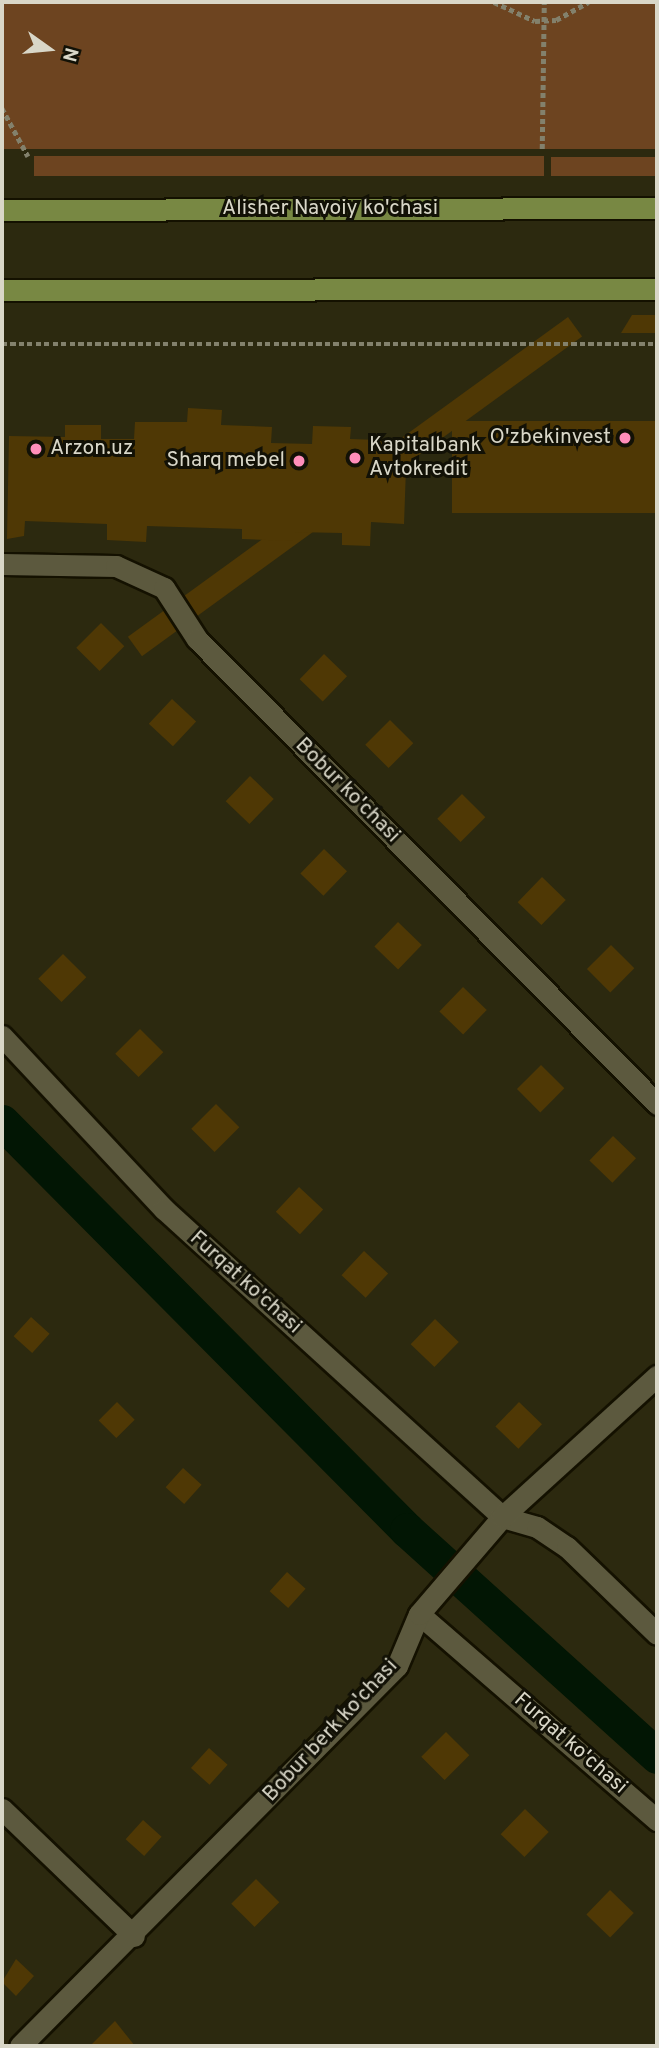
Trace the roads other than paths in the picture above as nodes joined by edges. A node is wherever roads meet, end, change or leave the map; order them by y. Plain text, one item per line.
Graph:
1 (657, 208) edge
2 (2, 211) edge
3 (657, 289) edge
4 (2, 290) edge
5 (2, 564) edge
6 (2, 1036) edge
7 (657, 1104) edge
8 (657, 1376) edge
9 (502, 1517) junction
10 (419, 1614) junction
11 (657, 1634) edge
12 (2, 1809) edge
13 (657, 1819) edge
14 (134, 1936) junction
15 (20, 2046) edge

1 - 2 main road, Alisher Navoiy ko'chasi
3 - 4 main road
5 - 7 street, Bobur ko'chasi
6 - 9 street, Furqat ko'chasi
8 - 9 street, Bobur berk ko'chasi
9 - 10 street, Bobur berk ko'chasi
9 - 11 street
10 - 13 street, Furqat ko'chasi
10 - 14 street, Bobur berk ko'chasi
12 - 14 street
14 - 15 street, Bobur berk ko'chasi

